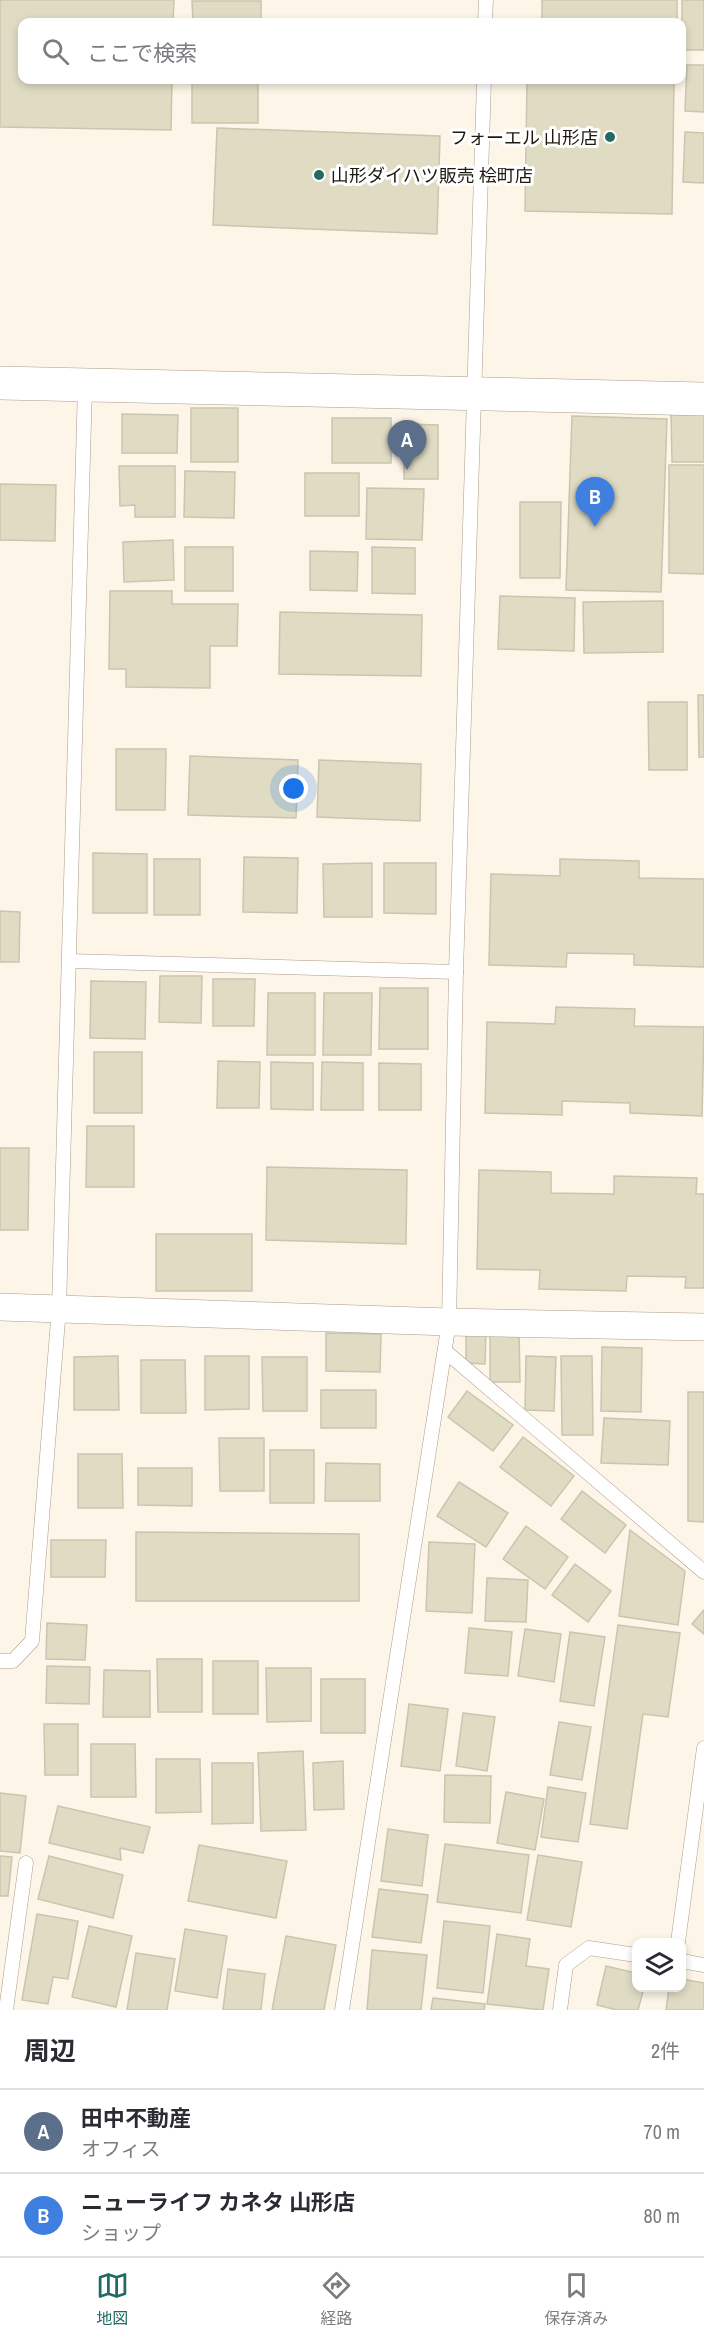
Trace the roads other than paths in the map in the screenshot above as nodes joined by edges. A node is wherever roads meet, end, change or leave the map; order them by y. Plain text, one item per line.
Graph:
1 (486, 0) edge
2 (485, 18) edge
3 (484, 84) edge
4 (0, 383) edge
5 (85, 386) junction
6 (475, 393) junction
7 (704, 399) edge
8 (70, 961) junction
9 (456, 972) junction
10 (0, 1307) edge
11 (59, 1308) junction
12 (449, 1322) junction
13 (704, 1327) edge
14 (445, 1351) junction
15 (704, 1572) edge
16 (0, 1661) edge
17 (704, 1748) edge
18 (26, 1863) dead end
19 (679, 1938) edge
20 (632, 1954) edge
21 (686, 1962) edge
22 (704, 1965) edge
23 (6, 2010) edge
24 (342, 2010) edge
25 (560, 2010) edge

1 - 2 lane
3 - 6 lane
4 - 5 street
5 - 6 street
5 - 8 lane
6 - 7 street
6 - 9 lane
8 - 9 lane
8 - 11 lane
9 - 12 lane
10 - 11 street
11 - 12 street
11 - 16 lane
12 - 13 street
12 - 14 lane
14 - 15 lane
14 - 24 lane
17 - 19 lane
18 - 23 lane
20 - 25 lane
21 - 22 lane

